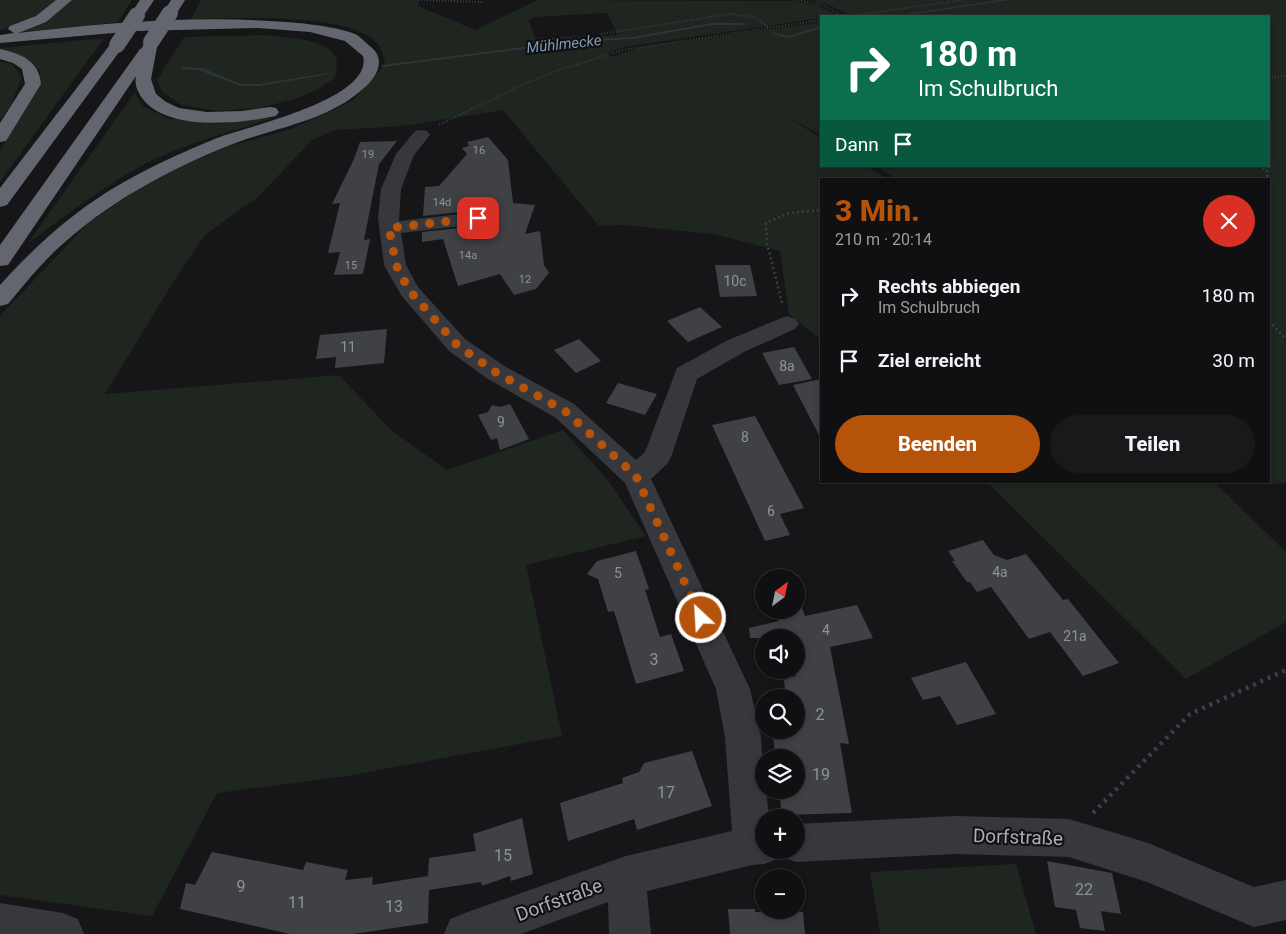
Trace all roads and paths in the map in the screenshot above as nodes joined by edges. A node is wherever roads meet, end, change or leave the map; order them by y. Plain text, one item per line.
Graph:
1 (65, 0) edge
2 (147, 0) edge
3 (178, 0) edge
4 (418, 0) edge
5 (795, 0) edge
6 (963, 0) edge
7 (482, 2) dead end
8 (841, 15) edge
9 (855, 15) edge
10 (820, 20) edge
11 (768, 27) junction
12 (0, 33) edge
13 (601, 34) dead end
14 (0, 39) edge
15 (152, 42) junction
16 (0, 45) edge
17 (0, 54) edge
18 (1286, 76) edge
19 (1270, 77) edge
20 (421, 135) joint
21 (0, 137) edge
22 (1260, 167) edge
23 (1268, 178) edge
24 (0, 201) edge
25 (820, 210) edge
26 (478, 218) dead end
27 (389, 228) junction
28 (0, 260) edge
29 (0, 299) edge
30 (1270, 322) edge
31 (787, 324) joint
32 (1286, 339) edge
33 (636, 476) junction
34 (1286, 670) edge
35 (755, 823) edge
36 (1069, 838) junction
37 (805, 843) edge
38 (755, 846) edge
39 (626, 876) junction
40 (1286, 900) edge
41 (0, 922) edge
42 (63, 934) edge
43 (465, 934) edge
44 (630, 934) edge

1 - 12 highway
2 - 24 highway, bridge
3 - 15 highway, bridge
4 - 7 path
5 - 8 path
6 - 9 path
10 - 11 path
11 - 13 path
11 - 20 path
14 - 29 highway
15 - 16 highway
15 - 28 highway
17 - 21 highway
18 - 19 path
20 - 27 street
22 - 23 path
25 - 31 path
26 - 27 street
27 - 33 street
30 - 32 path
31 - 33 street
33 - 35 street
34 - 36 path
36 - 37 street, Dorfstraße
36 - 40 street, Dorfstraße
38 - 39 street, Dorfstraße
39 - 43 street, Dorfstraße
39 - 44 street, Dorfstraße
41 - 42 street

